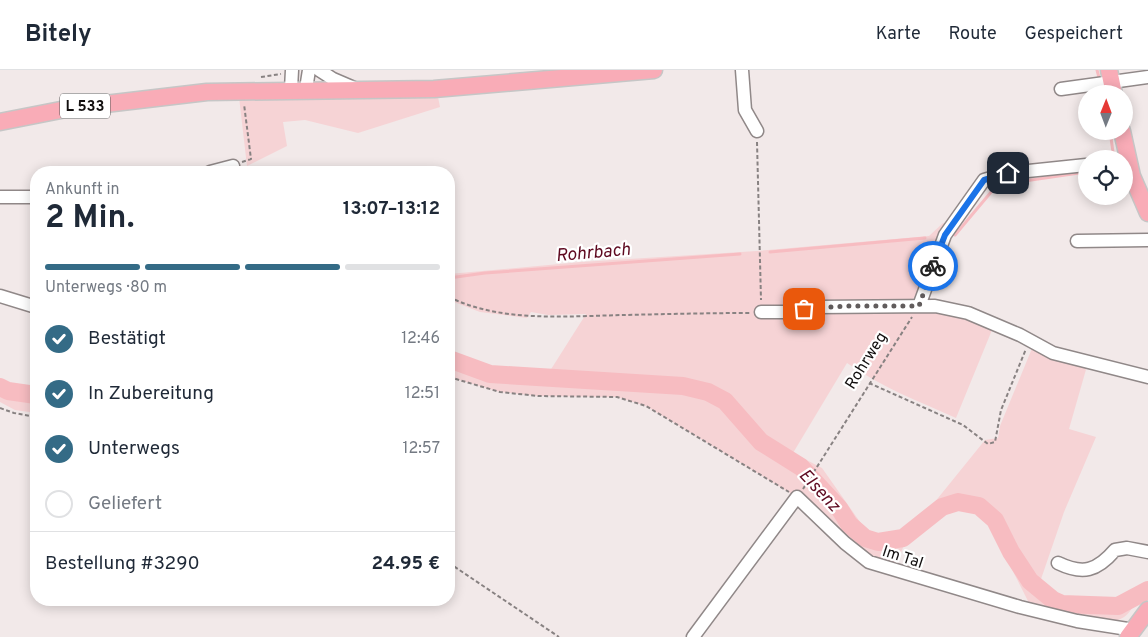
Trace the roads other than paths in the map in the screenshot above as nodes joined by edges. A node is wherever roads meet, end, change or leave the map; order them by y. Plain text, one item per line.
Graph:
1 (292, 70) edge
2 (309, 70) edge
3 (319, 70) edge
4 (654, 70) edge
5 (742, 70) edge
6 (1148, 77) edge
7 (1107, 82) edge
8 (298, 89) junction
9 (356, 89) junction
10 (1061, 89) dead end
11 (0, 122) edge
12 (757, 131) road end
13 (1078, 166) edge
14 (1133, 182) edge
15 (30, 197) edge
16 (0, 198) edge
17 (1148, 213) edge
18 (1148, 240) edge
19 (1077, 242) dead end
20 (0, 296) edge
21 (30, 304) edge
22 (919, 306) junction
23 (761, 312) road end
24 (1148, 377) edge
25 (1148, 552) edge
26 (1058, 563) dead end
27 (1148, 610) edge
28 (1131, 633) edge
29 (693, 637) edge

1 - 8 street
2 - 8 street
3 - 9 street
4 - 9 main road, L 533
5 - 12 street
6 - 7 street
7 - 10 street
8 - 9 main road, L 533
8 - 11 main road, L 533
13 - 22 street
14 - 17 main road
15 - 16 street
18 - 19 street
20 - 21 street
22 - 23 street
22 - 24 street
25 - 26 street
27 - 28 main road
28 - 29 street, Im Tal

